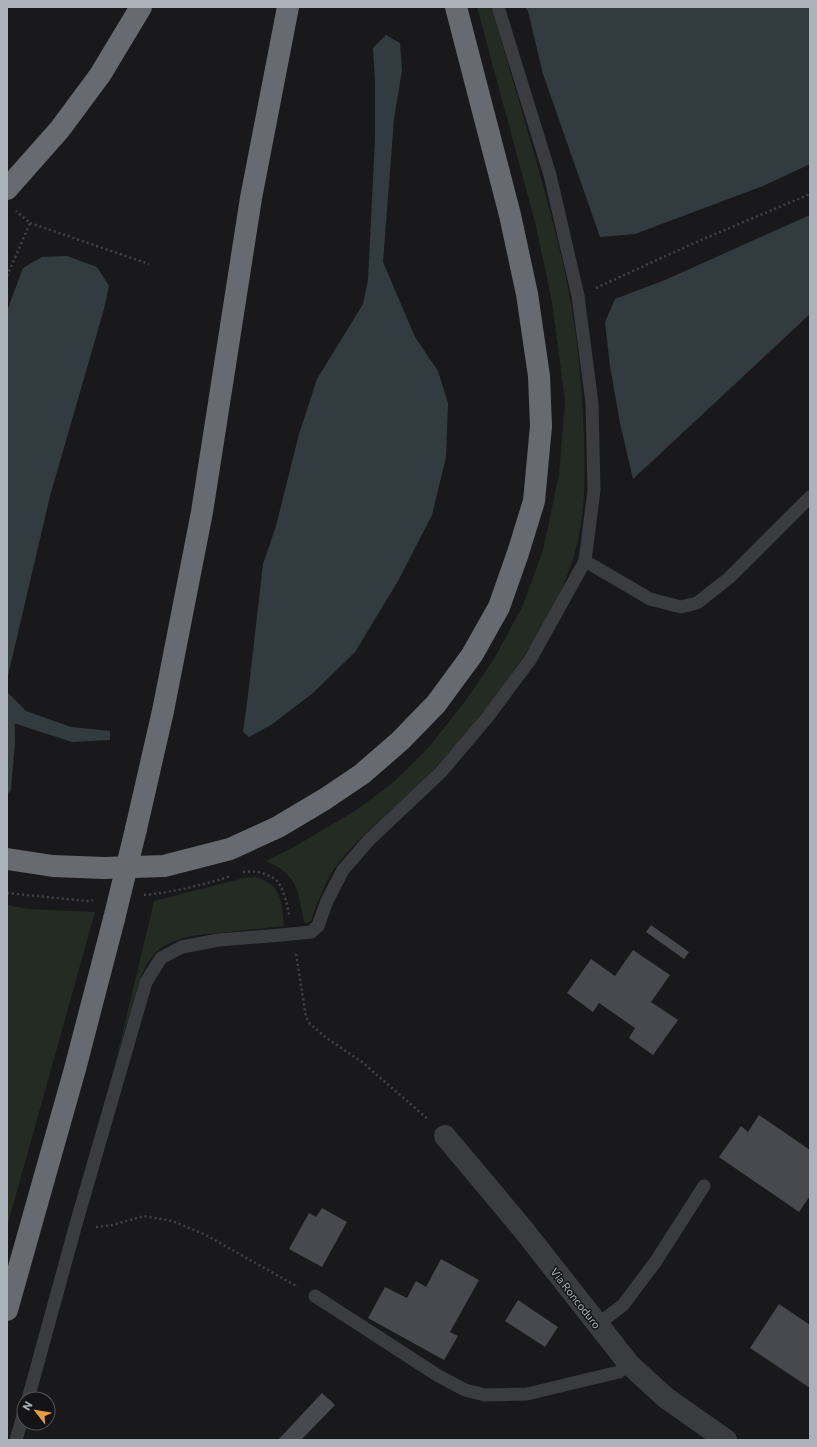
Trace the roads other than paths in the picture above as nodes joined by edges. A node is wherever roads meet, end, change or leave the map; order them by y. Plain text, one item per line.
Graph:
1 (140, 7) edge
2 (288, 7) edge
3 (456, 7) edge
4 (498, 7) edge
5 (10, 198) edge
6 (810, 497) edge
7 (584, 561) junction
8 (7, 859) edge
9 (445, 1136) road end
10 (704, 1186) dead end
11 (315, 1296) road end
12 (7, 1310) edge
13 (597, 1325) junction
14 (629, 1364) junction
15 (30, 1391) edge
16 (726, 1440) edge

1 - 5 highway
2 - 12 highway, bridge
3 - 8 highway
4 - 7 lane
6 - 7 lane
7 - 15 lane, bridge
9 - 13 street, Via Roncoduro
10 - 13 lane
11 - 14 lane
13 - 14 street, Via Roncoduro
14 - 16 street, Via Roncoduro

